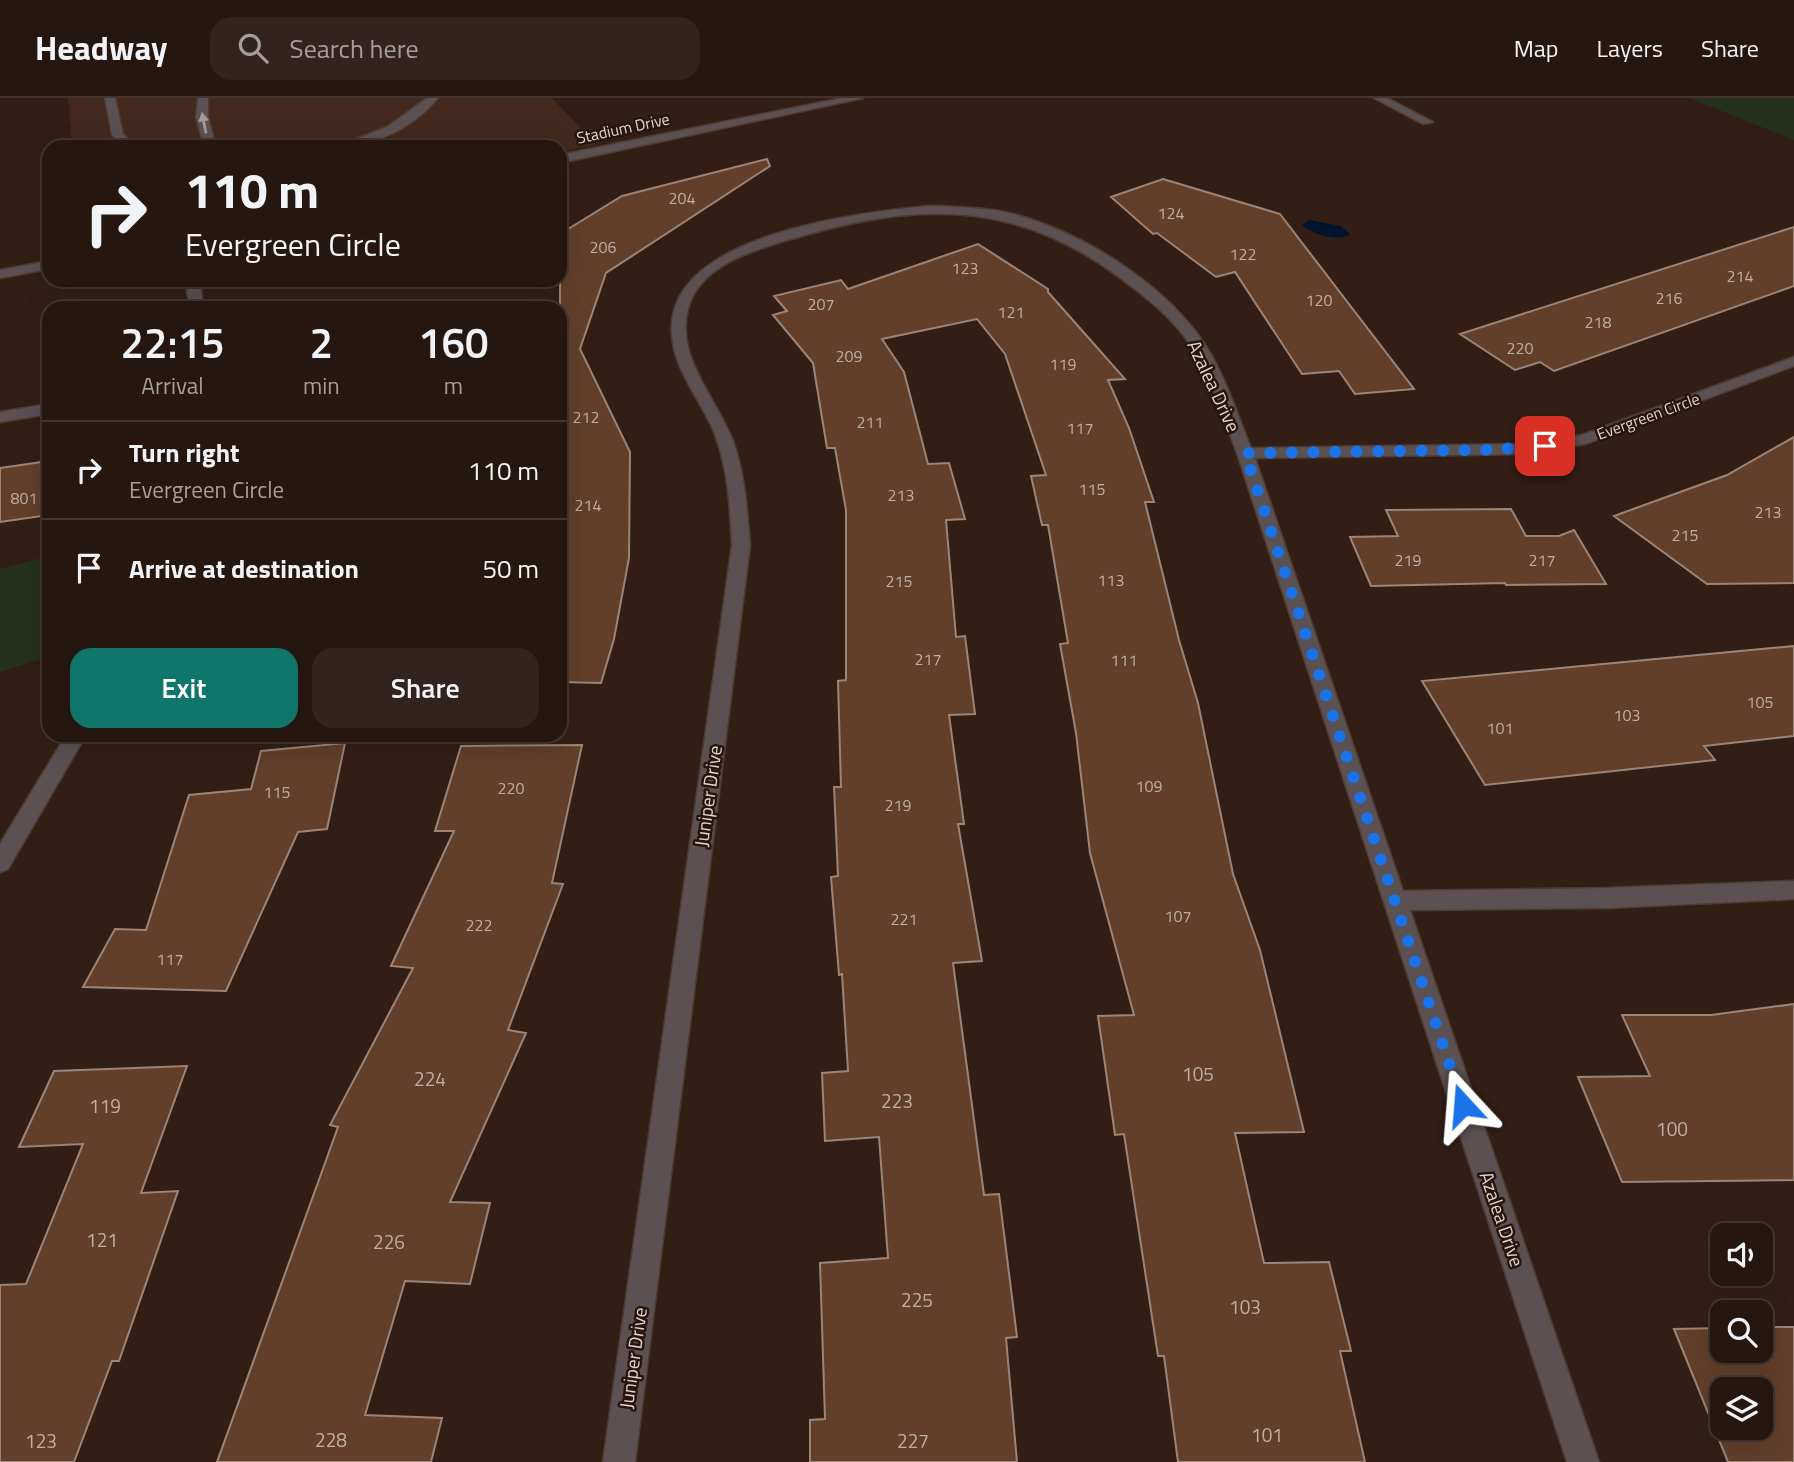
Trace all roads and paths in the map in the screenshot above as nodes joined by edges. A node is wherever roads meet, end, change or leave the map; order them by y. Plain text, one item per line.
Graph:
1 (110, 98) edge
2 (202, 98) edge
3 (433, 98) edge
4 (858, 98) edge
5 (1380, 98) edge
6 (1427, 122) dead end
7 (385, 133) junction
8 (123, 140) edge
9 (208, 140) edge
10 (363, 140) edge
11 (389, 140) edge
12 (567, 158) edge
13 (822, 226) joint
14 (42, 266) edge
15 (0, 274) edge
16 (1794, 361) edge
17 (42, 410) edge
18 (0, 417) edge
19 (1245, 453) junction
20 (72, 742) edge
21 (0, 863) edge
22 (1794, 890) edge
23 (1395, 901) junction
24 (619, 1462) edge
25 (1583, 1462) edge

1 - 8 street
9 -> 2 street
3 - 7 street
4 - 12 street, Stadium Drive
5 - 6 street
7 - 10 street
7 - 11 street
13 - 19 street, Azalea Drive
13 - 24 street, Juniper Drive
14 - 15 street
16 - 19 street, Evergreen Circle
17 - 18 street
19 - 23 street, Azalea Drive
20 - 21 street
22 - 23 street
23 - 25 street, Azalea Drive

